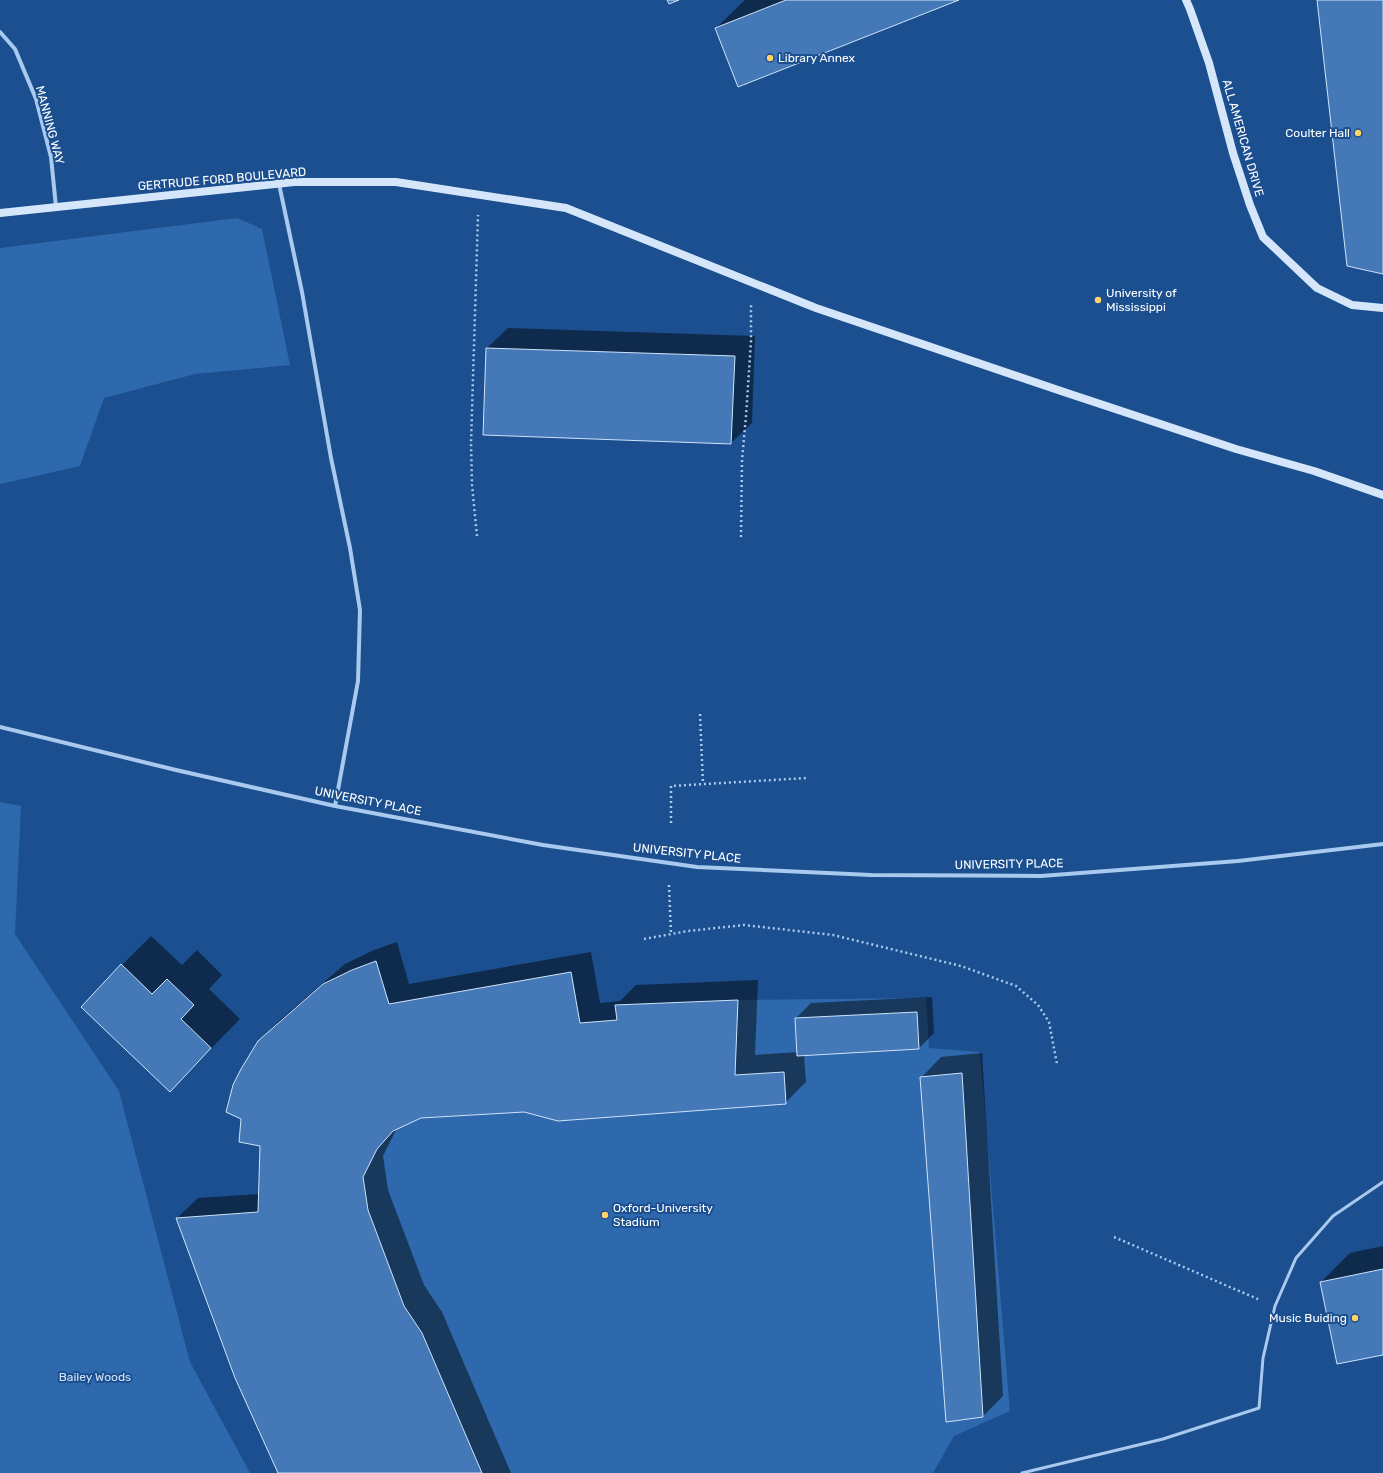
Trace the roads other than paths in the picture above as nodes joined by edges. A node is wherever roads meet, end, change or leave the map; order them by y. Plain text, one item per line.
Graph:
1 (1186, 0) edge
2 (0, 32) edge
3 (279, 184) junction
4 (56, 207) junction
5 (0, 213) edge
6 (1383, 308) edge
7 (1383, 495) edge
8 (0, 728) edge
9 (335, 806) junction
10 (1383, 844) edge
11 (1383, 1182) edge
12 (1022, 1473) edge

1 - 6 street, ALL AMERICAN DRIVE
2 - 4 street, MANNING WAY
3 - 4 street, GERTRUDE FORD BOULEVARD
3 - 7 street, GERTRUDE FORD BOULEVARD
3 - 9 street
4 - 5 street, GERTRUDE FORD BOULEVARD
8 - 9 street, UNIVERSITY PLACE
9 - 10 street, UNIVERSITY PLACE
11 - 12 lane

